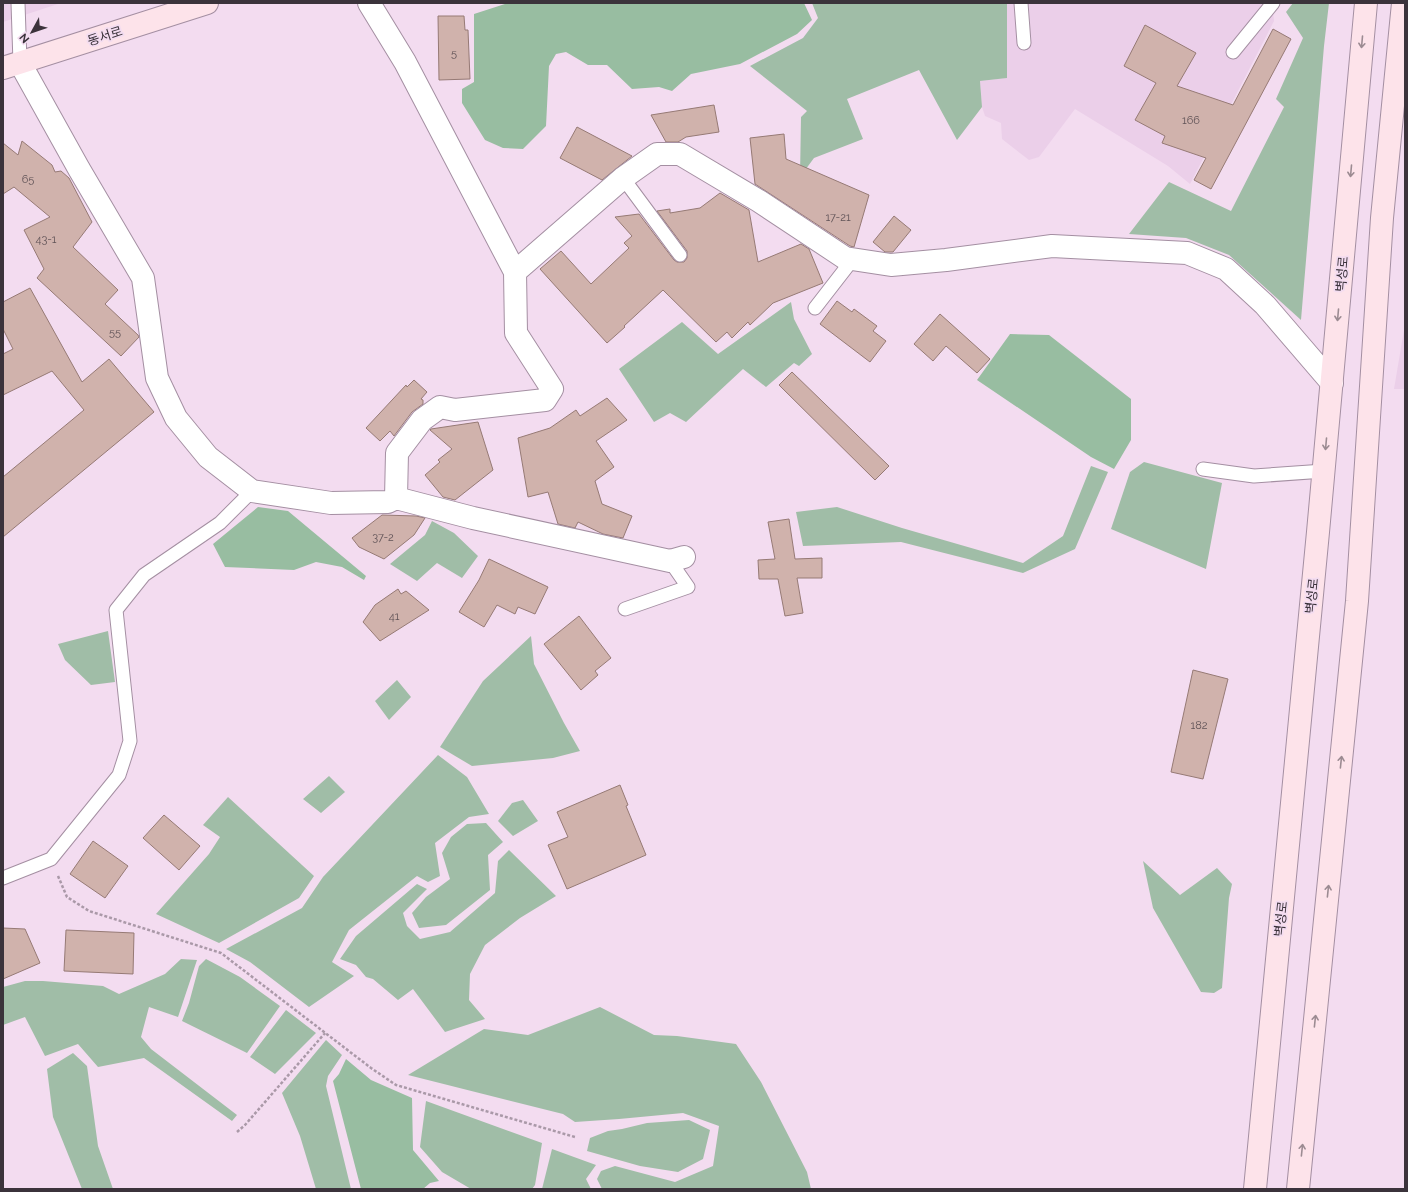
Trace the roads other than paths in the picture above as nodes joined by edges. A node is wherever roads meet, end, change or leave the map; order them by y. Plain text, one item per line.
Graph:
1 (18, 3) edge
2 (207, 3) edge
3 (370, 3) edge
4 (1021, 3) edge
5 (1273, 3) edge
6 (1366, 3) edge
7 (1403, 3) edge
8 (1024, 43) dead end
9 (1233, 52) dead end
10 (12, 65) edge
11 (623, 178) junction
12 (680, 255) dead end
13 (853, 259) junction
14 (515, 272) junction
15 (815, 308) dead end
16 (1332, 382) junction
17 (1203, 469) dead end
18 (1324, 471) junction
19 (252, 491) junction
20 (396, 498) junction
21 (677, 559) joint
22 (625, 609) dead end
23 (3, 878) edge
24 (1255, 1189) edge
25 (1298, 1189) edge

1 - 10 lane
2 - 10 main road, 동서로
3 - 14 street
4 - 8 lane
5 - 9 lane
6 -> 16 main road, 벽성로
25 -> 7 main road
10 - 19 street
11 - 12 lane
11 - 13 street
11 - 14 street
13 - 15 lane
13 - 16 street
14 - 20 street
16 -> 18 main road, 벽성로
17 - 18 lane
18 - 24 main road, 벽성로
19 - 20 street
19 - 23 lane
20 - 21 street
21 - 22 lane

